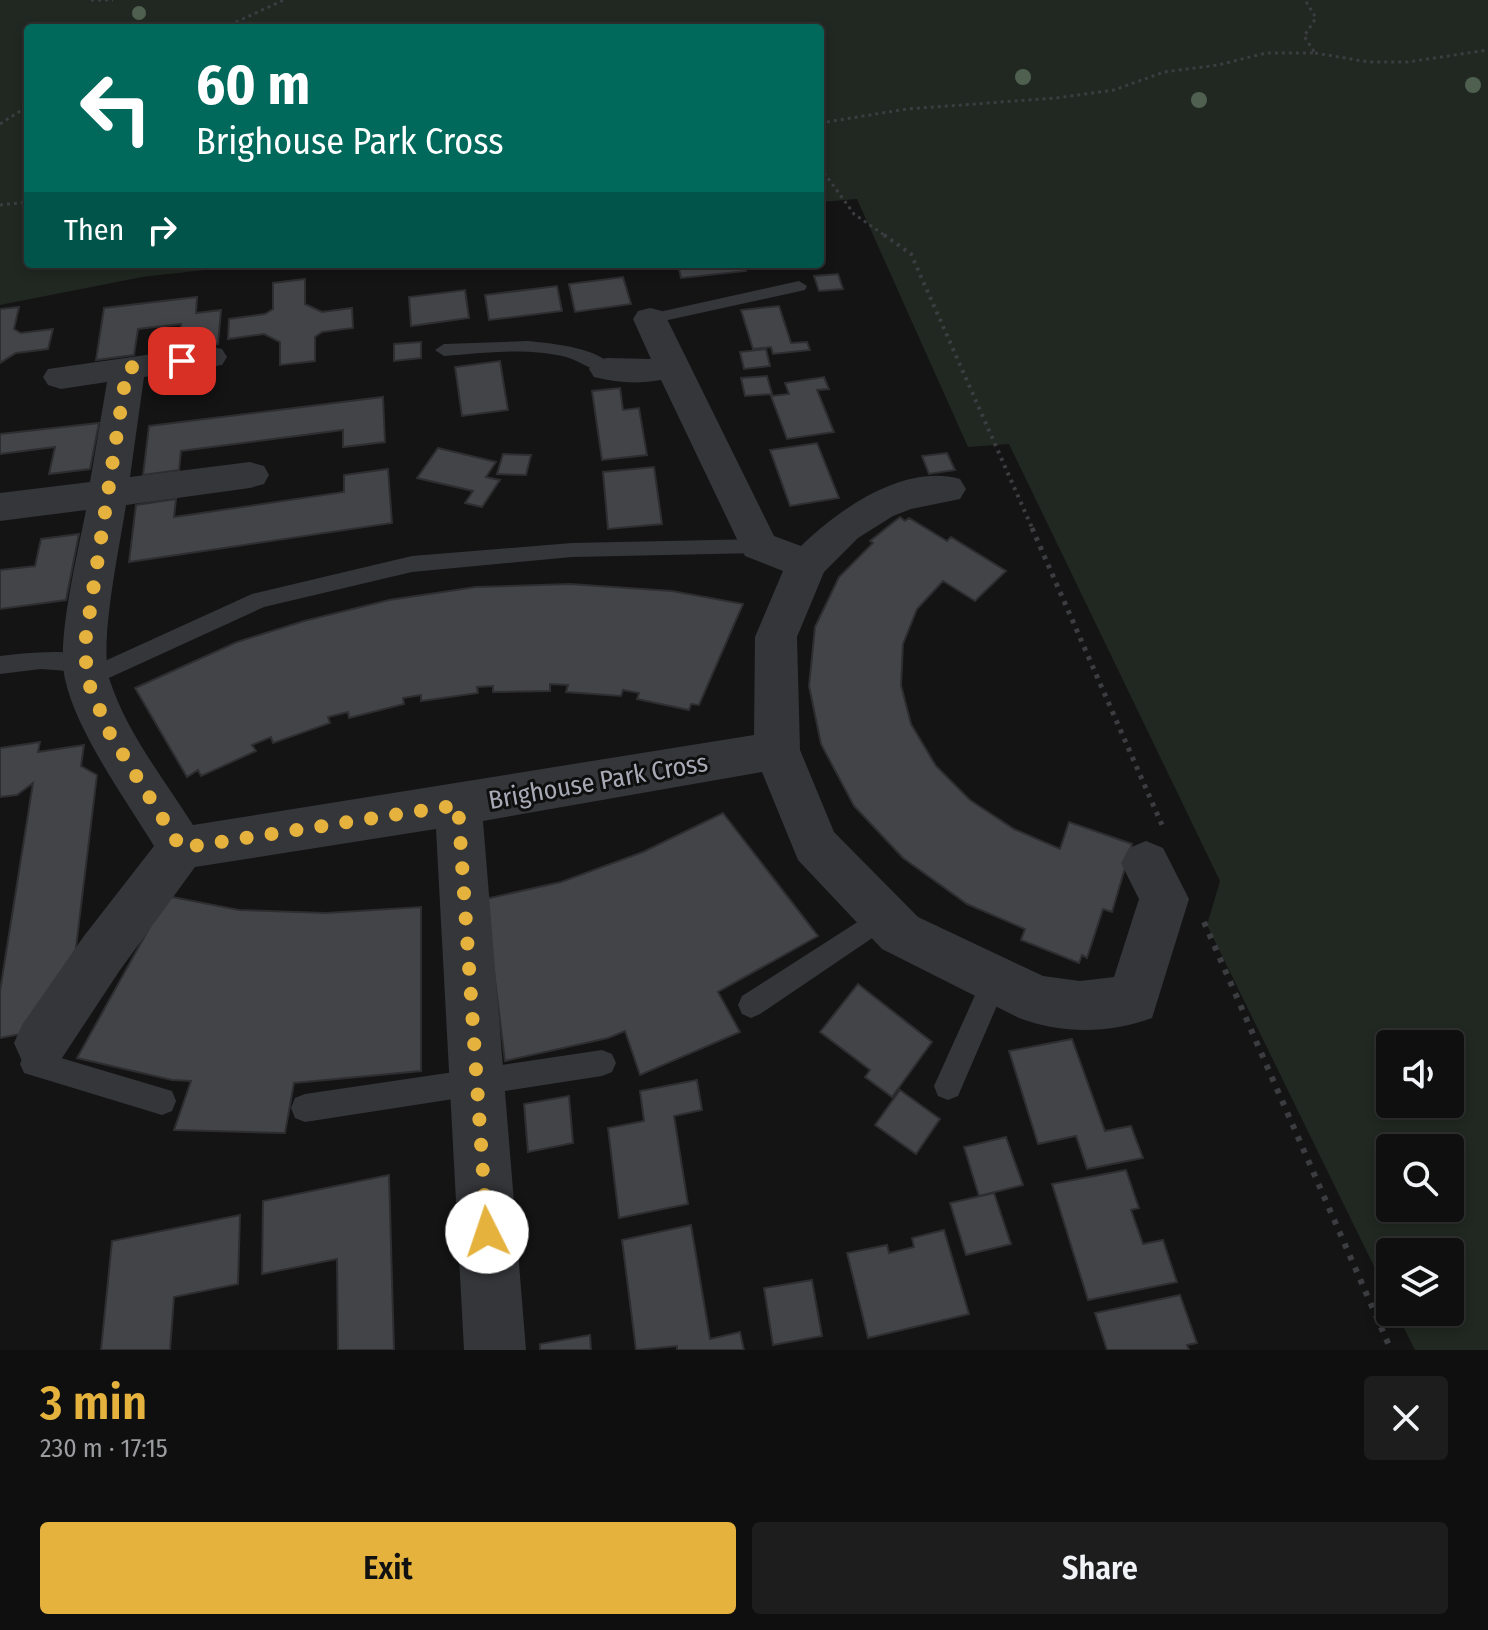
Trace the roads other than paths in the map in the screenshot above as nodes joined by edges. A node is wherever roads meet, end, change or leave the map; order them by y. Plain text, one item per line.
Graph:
1 (799, 286) dead end
2 (650, 319) joint
3 (444, 350) dead end
4 (209, 357) dead end
5 (671, 367) junction
6 (127, 368) junction
7 (607, 369) joint
8 (61, 377) dead end
9 (250, 475) dead end
10 (946, 489) dead end
11 (107, 495) junction
12 (0, 507) edge
13 (759, 546) junction
14 (807, 564) junction
15 (0, 665) edge
16 (86, 671) junction
17 (777, 750) junction
18 (458, 805) junction
19 (181, 848) junction
20 (1157, 851) road end
21 (884, 916) junction
22 (995, 980) junction
23 (751, 1005) dead end
24 (41, 1043) joint
25 (602, 1063) dead end
26 (477, 1084) junction
27 (948, 1086) dead end
28 (162, 1101) dead end
29 (305, 1108) dead end
30 (495, 1350) edge

1 - 2 lane
2 - 5 street
3 - 7 lane
4 - 6 street
5 - 7 street
5 - 13 street
6 - 8 street
6 - 11 street
9 - 11 street
10 - 14 street
11 - 12 street
11 - 16 street
13 - 14 street
13 - 16 lane
14 - 17 street
15 - 16 lane
16 - 19 street
17 - 18 street, Brighouse Park Cross
17 - 21 street
18 - 19 street, Brighouse Park Cross
18 - 26 street
19 - 24 street
20 - 22 street
21 - 22 street
21 - 23 lane
22 - 27 lane
24 - 28 lane
25 - 26 lane
26 - 29 lane
26 - 30 street

